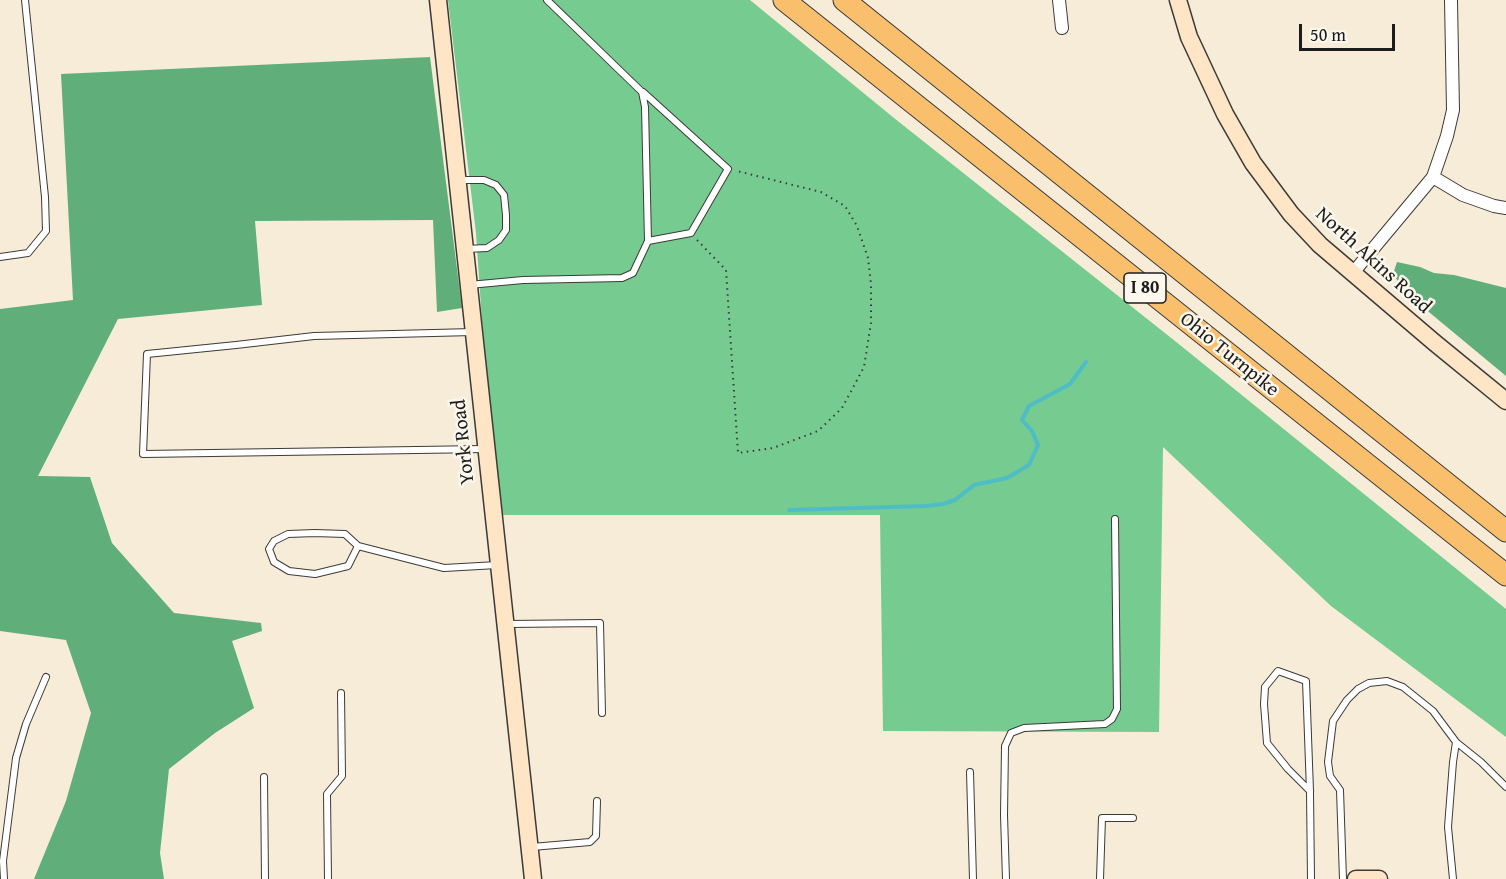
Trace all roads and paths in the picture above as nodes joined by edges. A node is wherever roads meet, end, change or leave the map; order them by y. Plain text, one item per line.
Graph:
1 (25, 0) edge
2 (438, 0) edge
3 (548, 0) edge
4 (784, 0) edge
5 (844, 0) edge
6 (1059, 0) edge
7 (1178, 0) edge
8 (1451, 0) edge
9 (1062, 28) dead end
10 (642, 92) junction
11 (729, 169) junction
12 (1433, 177) junction
13 (457, 180) junction
14 (1506, 208) edge
15 (691, 233) junction
16 (648, 241) junction
17 (464, 249) junction
18 (0, 257) edge
19 (1352, 274) junction
20 (468, 285) junction
21 (473, 332) junction
22 (1506, 401) edge
23 (486, 449) junction
24 (1115, 519) dead end
25 (1506, 531) edge
26 (358, 546) junction
27 (498, 565) junction
28 (1506, 575) edge
29 (504, 624) junction
30 (46, 677) dead end
31 (342, 693) dead end
32 (602, 713) dead end
33 (1456, 742) junction
34 (970, 772) dead end
35 (264, 777) dead end
36 (1506, 787) edge
37 (1310, 791) junction
38 (597, 801) dead end
39 (1133, 818) dead end
40 (528, 847) junction
41 (4, 879) edge
42 (265, 879) edge
43 (328, 879) edge
44 (533, 879) edge
45 (973, 879) edge
46 (1006, 879) edge
47 (1100, 879) edge
48 (1311, 879) edge
49 (1343, 879) edge
50 (1356, 879) edge
51 (1379, 879) edge
52 (1453, 879) edge

1 - 18 lane
2 - 13 street, York Road
3 - 10 lane
4 - 28 highway, Ohio Turnpike / I 80
5 - 25 highway, Ohio Turnpike / I 80
6 - 9 street
7 - 19 street, North Akins Road
8 - 12 street
10 - 11 lane
10 - 16 lane
11 - 15 lane
11 - 15 path
12 - 14 street
12 - 19 street
13 - 17 street, York Road
13 - 17 lane
15 - 16 lane
16 - 20 lane
17 - 20 street, York Road
19 - 22 street, North Akins Road
20 - 21 street, York Road
21 - 23 street, York Road
21 - 23 lane
23 - 27 street, York Road
24 - 46 lane
26 - 26 lane
26 - 27 lane
27 - 29 street, York Road
29 - 32 lane
29 - 40 street, York Road
30 - 41 lane
31 - 43 lane
33 - 36 lane
33 - 49 lane
33 - 52 lane
34 - 45 lane
35 - 42 lane
37 - 37 lane
37 - 48 lane
38 - 40 lane
39 - 47 lane
40 - 44 street, York Road
50 - 51 street

